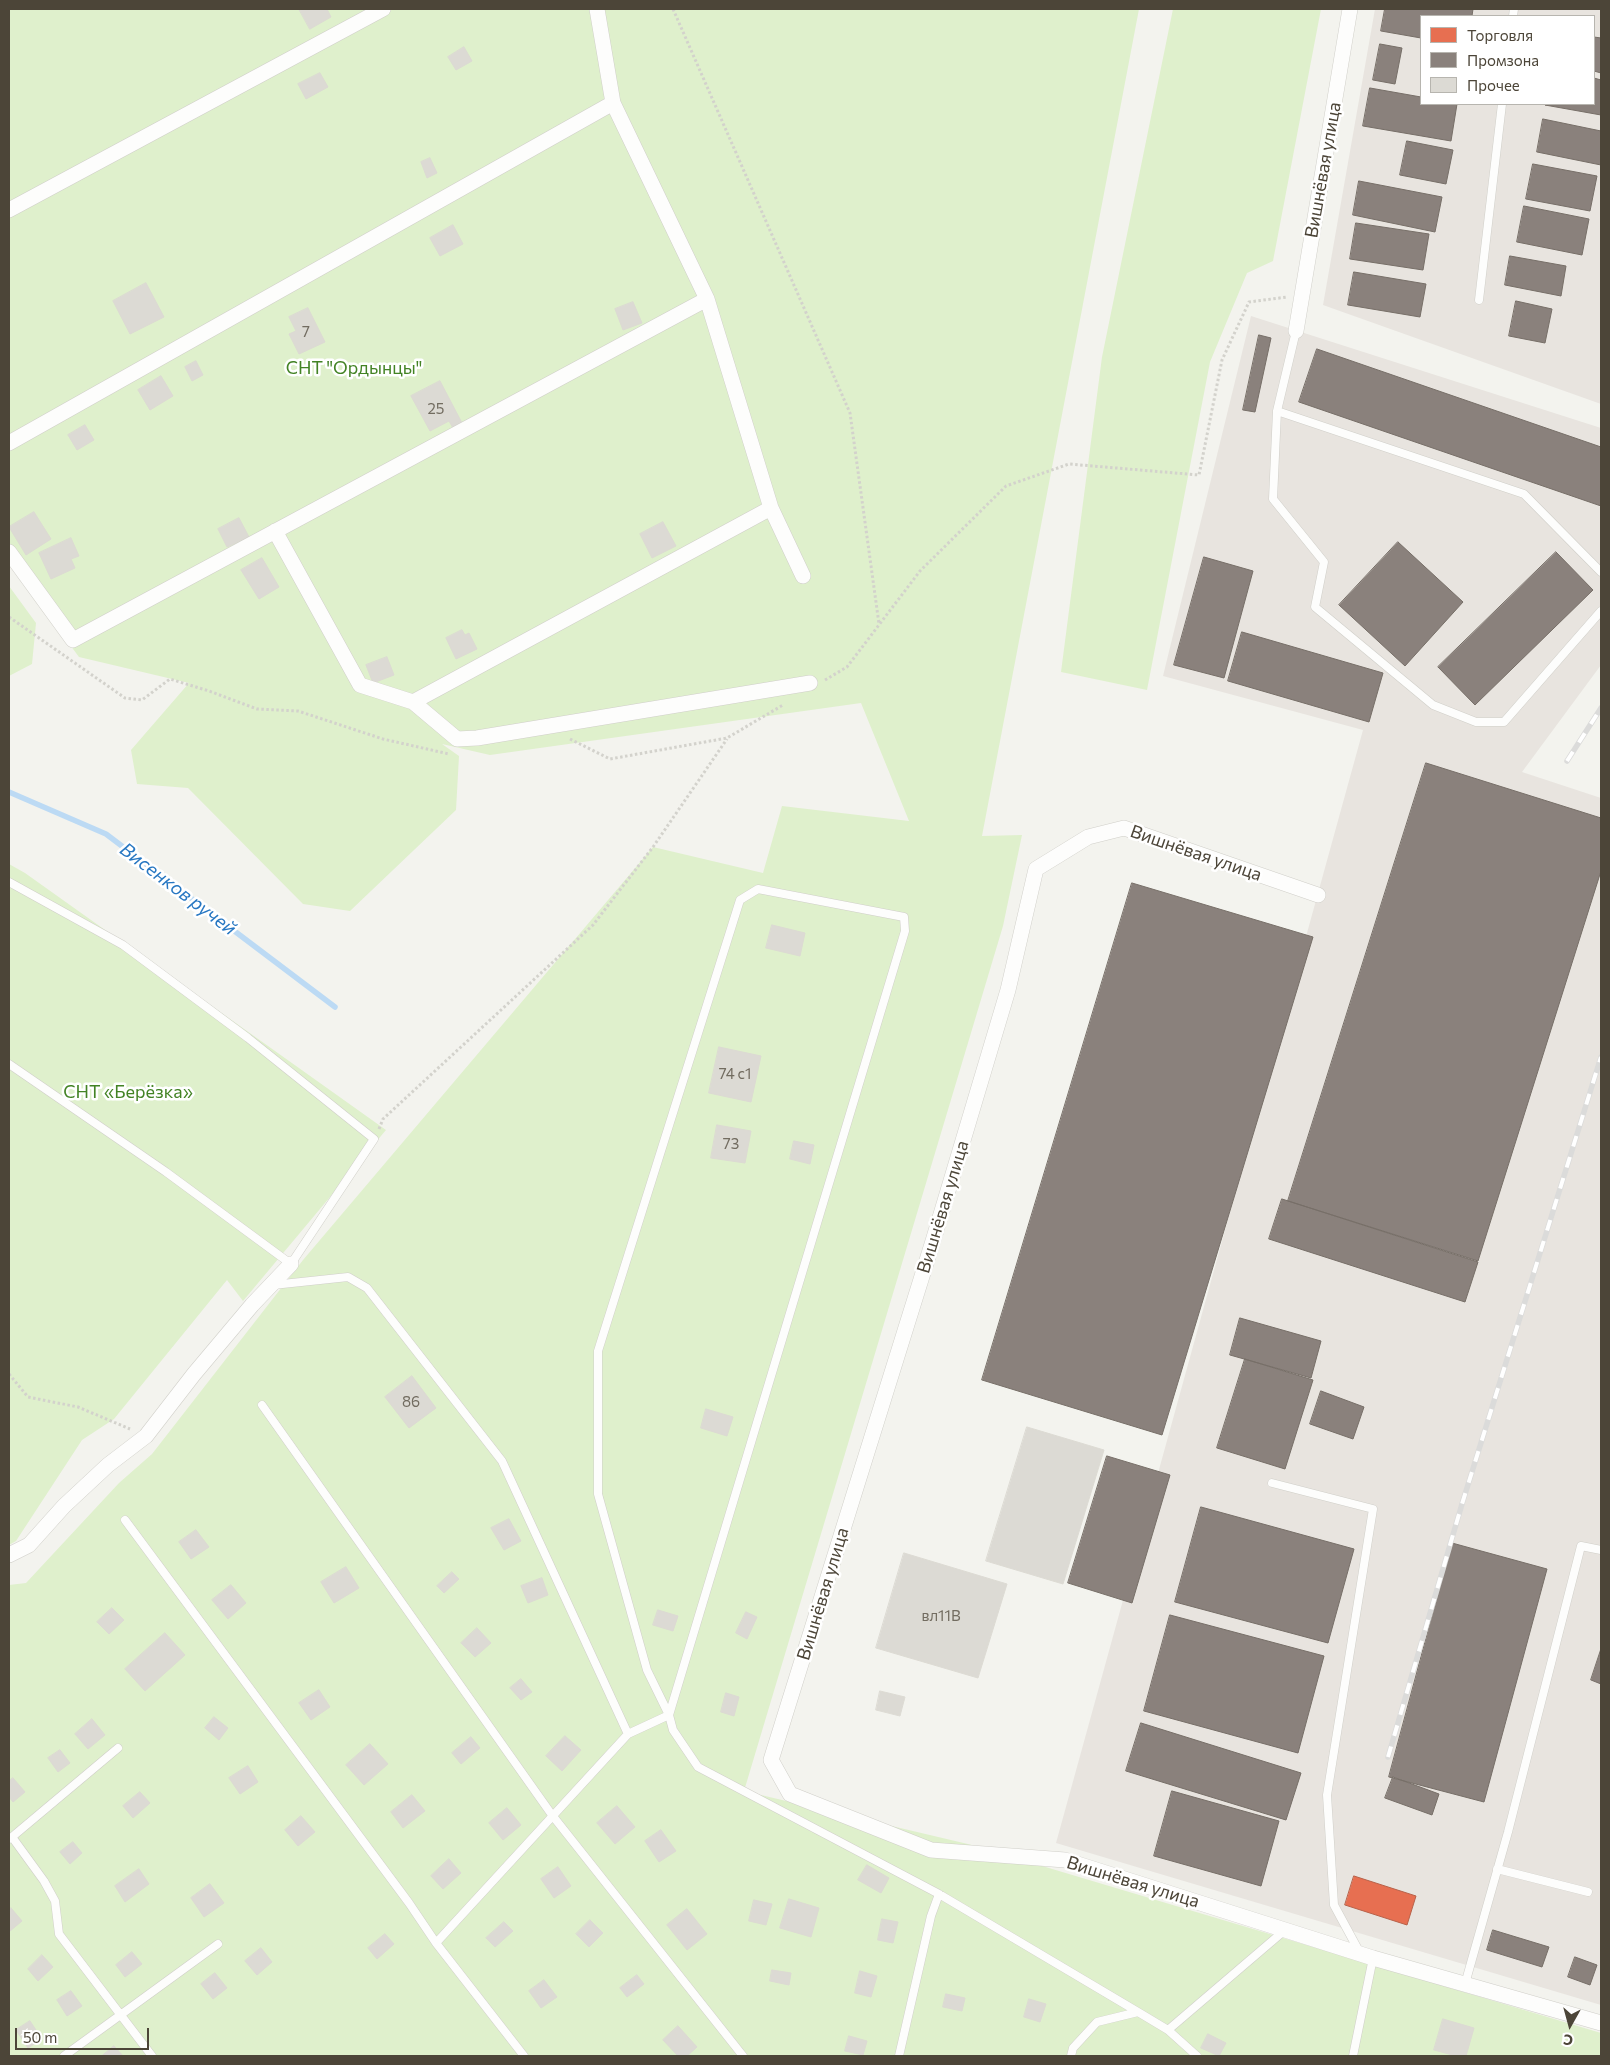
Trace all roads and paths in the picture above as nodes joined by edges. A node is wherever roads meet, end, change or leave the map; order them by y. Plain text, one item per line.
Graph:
1 (383, 9) edge
2 (597, 9) edge
3 (673, 9) edge
4 (1350, 9) edge
5 (613, 103) junction
6 (1502, 105) edge
7 (9, 210) edge
8 (1302, 295) junction
9 (706, 299) junction
10 (1479, 300) dead end
11 (1296, 331) joint
12 (1278, 411) junction
13 (9, 443) edge
14 (771, 508) junction
15 (275, 531) junction
16 (9, 552) edge
17 (1601, 572) edge
18 (804, 576) dead end
19 (1601, 611) edge
20 (9, 617) edge
21 (879, 624) junction
22 (815, 682) joint
23 (413, 702) junction
24 (787, 702) dead end
25 (569, 738) dead end
26 (727, 738) junction
27 (459, 756) dead end
28 (9, 882) edge
29 (1318, 895) dead end
30 (9, 1064) edge
31 (374, 1139) junction
32 (292, 1264) junction
33 (271, 1285) junction
34 (9, 1374) edge
35 (262, 1405) dead end
36 (146, 1436) junction
37 (1272, 1483) dead end
38 (125, 1520) dead end
39 (1601, 1550) edge
40 (9, 1555) edge
41 (669, 1715) junction
42 (628, 1734) junction
43 (118, 1748) dead end
44 (552, 1815) junction
45 (10, 1838) edge
46 (1498, 1869) junction
47 (1588, 1892) dead end
48 (939, 1894) junction
49 (1285, 1930) junction
50 (436, 1943) junction
51 (218, 1944) dead end
52 (1367, 1956) junction
53 (1465, 1984) junction
54 (1138, 2012) junction
55 (120, 2014) junction
56 (1601, 2022) edge
57 (1168, 2030) junction
58 (64, 2056) edge
59 (152, 2056) edge
60 (524, 2056) edge
61 (743, 2056) edge
62 (899, 2056) edge
63 (1071, 2056) edge
64 (1197, 2056) edge
65 (1354, 2056) edge

1 - 7 street
2 - 5 street
3 - 21 path
4 - 8 street, Вишнёвая улица
5 - 9 street
5 - 13 street
6 - 10 lane
8 - 11 street, Вишнёвая улица
8 - 21 path
9 - 14 street
9 - 15 street
11 - 12 lane
12 - 17 lane
12 - 19 lane
14 - 18 street
14 - 23 street
15 - 16 street
15 - 23 street
20 - 27 path
21 - 22 path
22 - 23 street
24 - 26 path
25 - 26 path
26 - 31 path
28 - 31 lane
29 - 49 street, Вишнёвая улица
30 - 32 lane
31 - 32 lane
32 - 33 street
33 - 36 street
33 - 42 lane
34 - 36 path
35 - 44 lane
36 - 40 street
37 - 52 lane
38 - 50 lane
39 - 46 lane
41 - 41 lane
41 - 42 lane
41 - 48 lane
42 - 44 lane
43 - 45 lane
44 - 50 lane
44 - 61 lane
45 - 55 lane
46 - 47 lane
46 - 53 lane
48 - 54 lane
48 - 62 lane
49 - 52 street, Вишнёвая улица
49 - 57 lane
50 - 60 lane
51 - 55 lane
52 - 53 street, Вишнёвая улица
52 - 65 lane
53 - 56 street, Вишнёвая улица
54 - 57 lane
54 - 63 lane
55 - 58 lane
55 - 59 lane
57 - 64 lane

